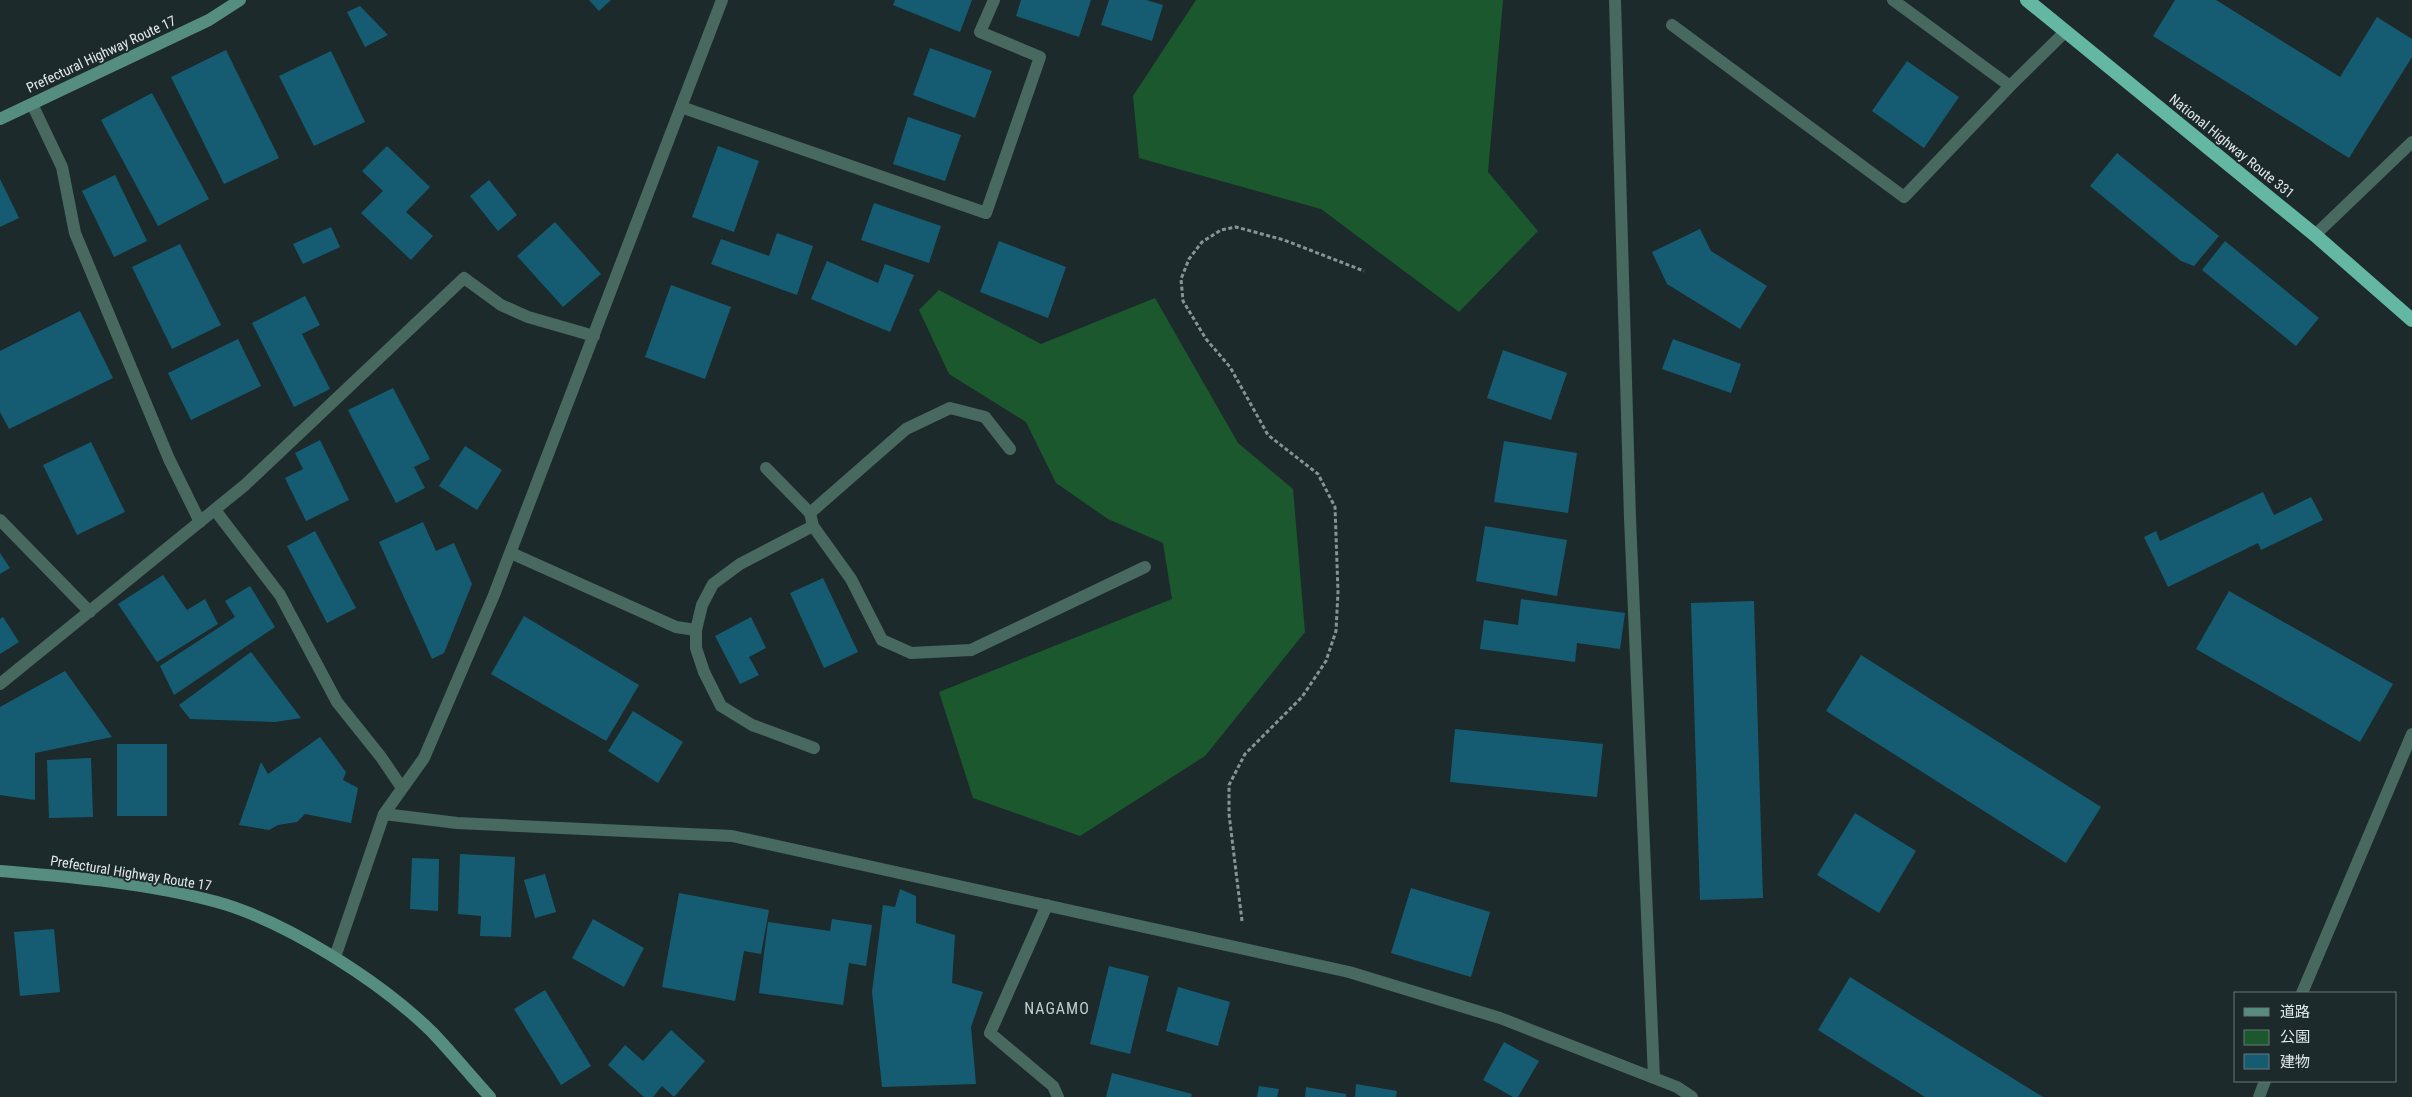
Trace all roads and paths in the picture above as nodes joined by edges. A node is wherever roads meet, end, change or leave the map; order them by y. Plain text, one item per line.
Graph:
1 (240, 0) edge
2 (722, 0) edge
3 (994, 0) edge
4 (1615, 0) edge
5 (1893, 0) edge
6 (2027, 0) edge
7 (1672, 25) dead end
8 (2066, 31) junction
9 (2010, 86) junction
10 (32, 104) junction
11 (682, 107) junction
12 (0, 119) edge
13 (2412, 142) edge
14 (2315, 235) junction
15 (1364, 271) dead end
16 (2412, 320) edge
17 (594, 336) junction
18 (1010, 449) dead end
19 (766, 468) dead end
20 (215, 510) junction
21 (810, 513) junction
22 (0, 520) edge
23 (200, 522) junction
24 (813, 526) junction
25 (510, 553) junction
26 (1144, 567) dead end
27 (90, 612) junction
28 (696, 630) junction
29 (0, 684) edge
30 (2412, 734) edge
31 (814, 748) dead end
32 (402, 788) junction
33 (384, 814) junction
34 (0, 871) edge
35 (1046, 906) junction
36 (1245, 949) junction
37 (335, 957) junction
38 (2302, 992) edge
39 (1654, 1078) junction
40 (2265, 1082) edge
41 (1674, 1092) edge
42 (490, 1097) edge
43 (1058, 1097) edge
44 (1692, 1097) edge
45 (2259, 1097) edge

1 - 10 main road, Prefectural Highway Route 17
2 - 11 street
3 - 11 street
4 - 39 street
5 - 9 street
6 - 8 highway, National Highway Route 331
7 - 9 street
8 - 9 street
8 - 14 highway, National Highway Route 331
10 - 12 main road, Prefectural Highway Route 17
10 - 23 street
11 - 17 street
13 - 14 street
14 - 16 highway, National Highway Route 331
15 - 36 path
17 - 20 street
17 - 25 street
18 - 21 street
19 - 21 street
20 - 23 street
20 - 32 street
21 - 24 street
22 - 27 street
23 - 27 street
24 - 26 street
24 - 28 street
25 - 28 street
25 - 32 street
27 - 29 street
28 - 31 street
30 - 38 street
32 - 33 street
33 - 35 street
33 - 37 street
34 - 37 main road, Prefectural Highway Route 17
35 - 36 street
35 - 43 street
36 - 39 street
37 - 42 main road, Prefectural Highway Route 17
39 - 41 street
40 - 45 street
41 - 44 street

